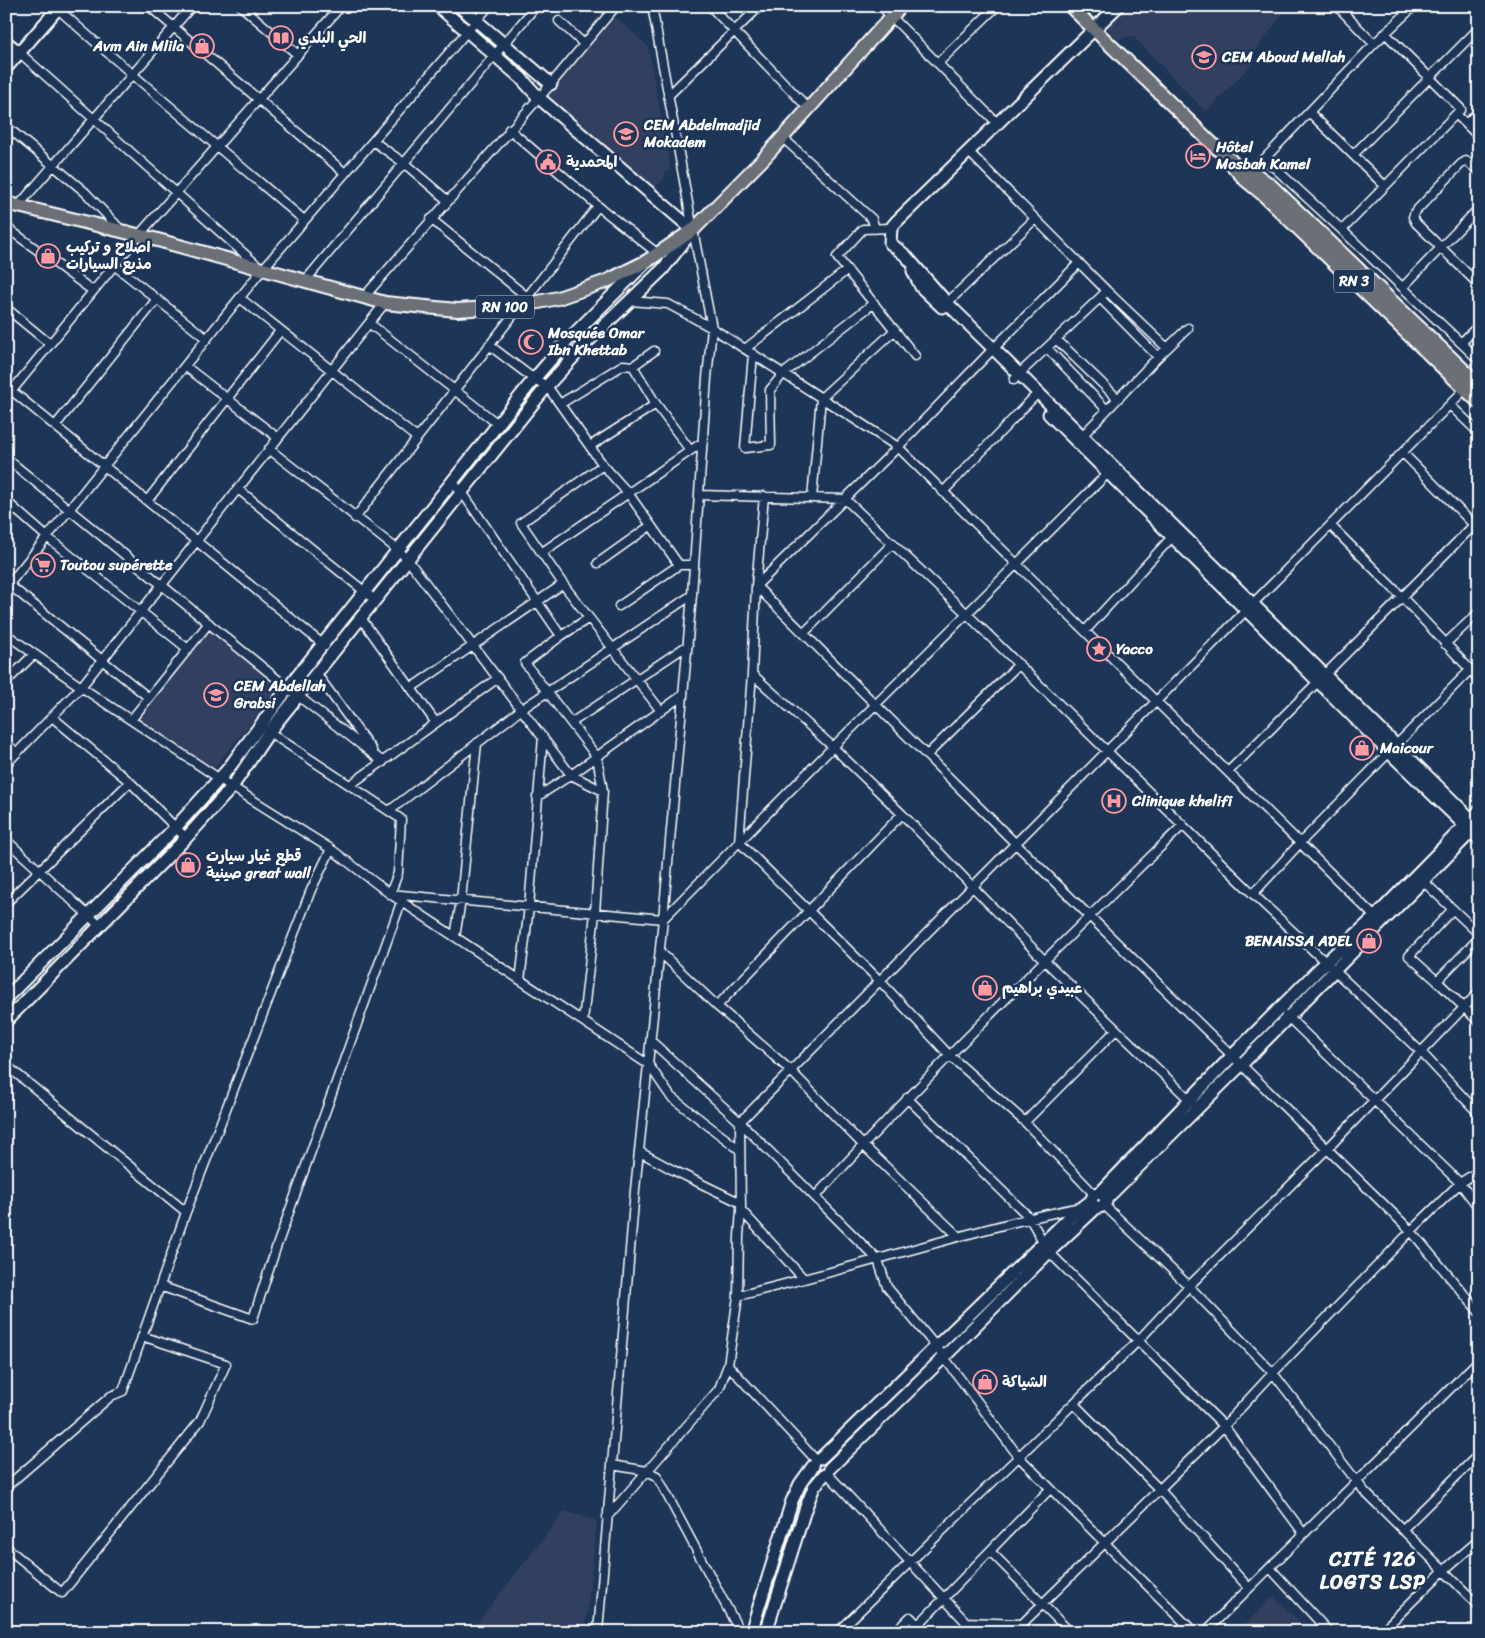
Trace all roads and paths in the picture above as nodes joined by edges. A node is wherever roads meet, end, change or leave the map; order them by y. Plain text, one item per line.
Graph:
1 (148, 6) edge
2 (192, 6) edge
3 (241, 6) edge
4 (438, 6) edge
5 (460, 6) edge
6 (489, 6) edge
7 (536, 6) edge
8 (616, 6) edge
9 (652, 6) edge
10 (710, 6) edge
11 (760, 6) edge
12 (880, 6) edge
13 (901, 6) edge
14 (997, 6) edge
15 (1070, 6) edge
16 (1118, 6) edge
17 (1337, 6) edge
18 (1414, 6) edge
19 (339, 7) edge
20 (59, 8) edge
21 (891, 17) junction
22 (476, 21) junction
23 (559, 21) dead end
24 (173, 27) junction
25 (1479, 28) edge
26 (1094, 30) junction
27 (467, 32) junction
28 (734, 32) junction
29 (1386, 34) junction
30 (6, 42) edge
31 (503, 44) junction
32 (584, 44) junction
33 (1374, 44) junction
34 (20, 53) junction
35 (298, 55) junction
36 (494, 56) junction
37 (938, 63) junction
38 (6, 68) edge
39 (132, 76) junction
40 (1430, 78) junction
41 (551, 84) junction
42 (668, 96) junction
43 (538, 97) junction
44 (259, 99) junction
45 (808, 108) junction
46 (1479, 111) edge
47 (1309, 112) junction
48 (1456, 114) junction
49 (93, 120) junction
50 (997, 123) junction
51 (1466, 124) junction
52 (6, 126) edge
53 (509, 129) junction
54 (782, 137) junction
55 (1479, 138) edge
56 (373, 141) junction
57 (217, 145) junction
58 (968, 151) junction
59 (1353, 155) junction
60 (1264, 159) junction
61 (1230, 160) joint
62 (404, 163) junction
63 (54, 165) junction
64 (1479, 171) edge
65 (345, 173) junction
66 (1248, 176) junction
67 (1385, 186) junction
68 (176, 193) junction
69 (447, 200) junction
70 (6, 202) edge
71 (19, 205) junction
72 (598, 206) junction
73 (1479, 208) edge
74 (1035, 219) junction
75 (304, 220) junction
76 (431, 220) junction
77 (6, 227) edge
78 (875, 228) junction
79 (891, 228) junction
80 (692, 230) junction
81 (1342, 230) junction
82 (123, 231) junction
83 (139, 235) junction
84 (1441, 247) junction
85 (906, 256) junction
86 (652, 257) junction
87 (1079, 263) junction
88 (114, 265) junction
89 (262, 270) junction
90 (847, 270) junction
91 (305, 281) junction
92 (1479, 281) edge
93 (1403, 287) junction
94 (93, 291) junction
95 (1107, 291) junction
96 (364, 297) junction
97 (240, 298) junction
98 (1100, 298) junction
99 (157, 299) junction
100 (522, 301) junction
101 (630, 301) junction
102 (385, 303) junction
103 (874, 303) junction
104 (947, 303) junction
105 (6, 308) edge
106 (369, 323) junction
107 (1479, 324) edge
108 (712, 328) junction
109 (1188, 328) dead end
110 (895, 330) junction
111 (280, 331) junction
112 (207, 338) junction
113 (1056, 340) junction
114 (1461, 343) junction
115 (50, 344) junction
116 (489, 345) junction
117 (1046, 348) junction
118 (1167, 348) junction
119 (745, 349) junction
120 (654, 351) dead end
121 (991, 352) junction
122 (753, 354) junction
123 (915, 356) dead end
124 (1158, 357) junction
125 (1479, 360) edge
126 (185, 366) junction
127 (633, 366) junction
128 (332, 370) junction
129 (783, 374) junction
130 (1016, 377) junction
131 (534, 379) junction
132 (1474, 383) edge
133 (547, 386) junction
134 (9, 388) edge
135 (455, 389) junction
136 (6, 398) edge
137 (228, 398) junction
138 (821, 398) junction
139 (1032, 398) junction
140 (1117, 398) junction
141 (1479, 401) edge
142 (560, 404) junction
143 (656, 404) junction
144 (1450, 405) junction
145 (1106, 409) junction
146 (499, 424) junction
147 (54, 426) junction
148 (1479, 433) edge
149 (1082, 436) junction
150 (278, 438) junction
151 (417, 438) junction
152 (702, 442) junction
153 (590, 446) junction
154 (898, 447) junction
155 (269, 449) junction
156 (690, 450) junction
157 (1402, 453) junction
158 (6, 458) edge
159 (604, 465) junction
160 (104, 467) junction
161 (1108, 473) junction
162 (452, 482) junction
163 (238, 489) junction
164 (462, 492) junction
165 (943, 492) junction
166 (628, 493) junction
167 (699, 495) junction
168 (764, 496) junction
169 (812, 498) junction
170 (845, 499) junction
171 (6, 501) edge
172 (147, 501) junction
173 (69, 510) junction
174 (354, 518) junction
175 (650, 526) junction
176 (1331, 526) junction
177 (1476, 528) edge
178 (47, 537) junction
179 (1172, 537) junction
180 (197, 541) junction
181 (892, 544) junction
182 (398, 550) junction
183 (541, 552) junction
184 (408, 560) junction
185 (598, 563) dead end
186 (1016, 564) junction
187 (679, 565) junction
188 (694, 565) junction
189 (563, 584) junction
190 (7, 585) edge
191 (162, 586) junction
192 (756, 586) junction
193 (365, 592) junction
194 (692, 596) junction
195 (1401, 596) junction
196 (375, 600) junction
197 (537, 601) junction
198 (619, 606) dead end
199 (1250, 607) junction
200 (141, 612) junction
201 (1479, 612) edge
202 (967, 614) junction
203 (361, 618) junction
204 (590, 618) junction
205 (209, 623) junction
206 (1084, 631) junction
207 (804, 633) junction
208 (6, 634) edge
209 (560, 636) junction
210 (323, 644) junction
211 (1445, 644) junction
212 (473, 645) junction
213 (688, 645) junction
214 (613, 648) junction
215 (188, 649) junction
216 (333, 653) junction
217 (34, 654) junction
218 (102, 661) junction
219 (1019, 664) junction
220 (1470, 670) junction
221 (316, 673) junction
222 (752, 674) junction
223 (1321, 677) junction
224 (498, 678) junction
225 (636, 679) junction
226 (1479, 679) edge
227 (6, 682) edge
228 (81, 687) junction
229 (288, 688) junction
230 (411, 688) junction
231 (548, 692) junction
232 (683, 695) junction
233 (298, 696) junction
234 (149, 698) junction
235 (1157, 702) junction
236 (876, 705) junction
237 (522, 710) junction
238 (660, 711) junction
239 (52, 716) junction
240 (131, 720) junction
241 (436, 723) junction
242 (571, 723) junction
243 (269, 732) junction
244 (543, 738) junction
245 (6, 743) edge
246 (477, 743) junction
247 (833, 747) junction
248 (1393, 748) junction
249 (1108, 751) junction
250 (17, 753) junction
251 (927, 755) junction
252 (597, 757) junction
253 (380, 760) junction
254 (6, 764) edge
255 (1228, 772) junction
256 (571, 775) junction
257 (220, 779) junction
258 (130, 782) junction
259 (350, 785) junction
260 (232, 787) junction
261 (603, 791) junction
262 (537, 797) junction
263 (389, 811) junction
264 (902, 814) junction
265 (1183, 825) junction
266 (1475, 825) edge
267 (176, 827) junction
268 (186, 838) junction
269 (6, 840) edge
270 (739, 842) junction
271 (1300, 843) junction
272 (1016, 844) junction
273 (331, 849) junction
274 (38, 871) junction
275 (1419, 877) junction
276 (972, 886) junction
277 (390, 894) junction
278 (1253, 894) junction
279 (402, 898) junction
280 (461, 900) junction
281 (6, 903) edge
282 (528, 907) junction
283 (1453, 909) junction
284 (810, 911) junction
285 (595, 913) junction
286 (88, 915) junction
287 (1090, 916) junction
288 (663, 919) junction
289 (1378, 920) junction
290 (100, 926) junction
291 (1479, 934) edge
292 (455, 937) junction
293 (1479, 938) edge
294 (660, 952) junction
295 (1044, 960) junction
296 (1325, 963) junction
297 (1335, 970) junction
298 (520, 980) junction
299 (880, 981) junction
300 (1437, 981) junction
301 (1479, 992) edge
302 (6, 998) edge
303 (717, 1006) junction
304 (1463, 1007) junction
305 (1284, 1013) junction
306 (8, 1017) edge
307 (583, 1021) junction
308 (1479, 1022) edge
309 (1116, 1030) junction
310 (651, 1041) junction
311 (1421, 1052) junction
312 (949, 1055) junction
313 (1232, 1056) junction
314 (6, 1065) edge
315 (649, 1065) junction
316 (1241, 1065) junction
317 (790, 1070) junction
318 (907, 1098) junction
319 (1374, 1101) junction
320 (1193, 1104) junction
321 (1479, 1114) edge
322 (740, 1122) junction
323 (1024, 1122) junction
324 (863, 1145) junction
325 (1328, 1148) junction
326 (740, 1150) junction
327 (640, 1152) junction
328 (1479, 1171) edge
329 (1460, 1184) junction
330 (815, 1197) junction
331 (1096, 1201) junction
332 (741, 1206) junction
333 (1479, 1208) edge
334 (186, 1212) junction
335 (1029, 1217) junction
336 (1411, 1231) junction
337 (958, 1236) junction
338 (1046, 1248) junction
339 (878, 1260) junction
340 (804, 1279) junction
341 (160, 1286) junction
342 (1189, 1286) junction
343 (738, 1296) junction
344 (1479, 1312) edge
345 (142, 1336) junction
346 (1138, 1341) junction
347 (940, 1353) junction
348 (1479, 1360) edge
349 (728, 1365) junction
350 (1273, 1373) junction
351 (1074, 1404) junction
352 (1224, 1426) junction
353 (1479, 1454) edge
354 (1019, 1457) junction
355 (817, 1461) junction
356 (612, 1466) junction
357 (647, 1471) junction
358 (827, 1472) junction
359 (1357, 1482) junction
360 (6, 1487) edge
361 (1050, 1489) junction
362 (1159, 1489) junction
363 (607, 1517) junction
364 (1402, 1530) junction
365 (1304, 1534) junction
366 (1479, 1540) edge
367 (1106, 1542) junction
368 (6, 1546) edge
369 (990, 1551) junction
370 (910, 1562) junction
371 (1270, 1568) junction
372 (1443, 1571) junction
373 (1249, 1588) junction
374 (944, 1599) junction
375 (1042, 1604) junction
376 (1479, 1606) edge
377 (966, 1622) junction
378 (918, 1625) junction
379 (1022, 1628) edge
380 (598, 1632) edge
381 (740, 1632) edge
382 (751, 1632) edge
383 (766, 1632) edge
384 (838, 1632) edge
385 (895, 1632) edge
386 (912, 1632) edge
387 (966, 1632) edge
388 (1070, 1632) edge
389 (1194, 1632) edge
390 (1205, 1632) edge
391 (1329, 1632) edge
392 (1381, 1632) edge

1 - 24 street
2 - 24 street
3 - 35 street
4 - 27 street
5 - 22 street
6 - 22 street
7 - 31 street
8 - 32 street
9 - 42 street
10 - 28 street
11 - 28 street
12 - 21 street
13 - 21 main road, RN 100
14 - 37 street
15 - 26 main road, RN 3
16 - 26 street
17 - 33 street
18 - 29 street
19 - 35 street
20 - 34 street
20 - 39 street
21 - 37 street
21 - 45 main road, RN 100
22 - 27 street
22 - 31 street
23 - 32 street
24 - 39 street
24 - 44 street
25 - 40 street
26 - 50 street
26 - 61 main road, RN 3
27 - 36 street
27 - 56 street
28 - 42 street
28 - 45 street
29 - 33 street
29 - 40 street
30 - 34 street
31 - 36 street
31 - 41 street
32 - 41 street
33 - 47 street
34 - 38 street
34 - 49 street
35 - 44 street
36 - 43 street
36 - 62 street
37 - 50 street
39 - 49 street
39 - 57 street
40 - 48 street
40 - 59 street
41 - 43 street
42 - 80 street
43 - 53 street
43 - 80 street
44 - 57 street
44 - 65 street
45 - 54 main road, RN 100
46 - 51 street
47 - 59 street
47 - 60 street
48 - 51 street
48 - 67 street
49 - 63 street
49 - 68 street
50 - 58 street
51 - 55 street
52 - 63 street
53 - 69 street
53 - 72 street
54 - 78 street
54 - 80 main road, RN 100
56 - 62 street
56 - 65 street
57 - 68 street
57 - 75 street
58 - 74 street
58 - 79 street
59 - 67 street
60 - 66 street
60 - 81 street
61 - 66 highway, RN 3
62 - 69 street
62 - 91 street
63 - 71 street
63 - 82 street
64 - 84 street
65 - 75 street
66 - 132 highway, RN 3
67 - 81 street
68 - 83 street
68 - 89 street
69 - 76 street
70 - 71 main road, RN 100
71 - 82 main road, RN 100
72 - 86 street
72 - 100 street
73 - 84 street
74 - 87 street
74 - 104 street
75 - 89 street
76 - 96 street
76 - 100 street
77 - 94 street
78 - 79 street
78 - 90 street
79 - 85 street
80 - 86 main road, RN 100
80 - 101 street
80 - 108 street
81 - 93 street
82 - 83 main road, RN 100
83 - 88 street
83 - 89 main road, RN 100
84 - 92 street
84 - 93 street
85 - 104 street
85 - 121 street
86 - 100 main road, RN 100
86 - 131 street
87 - 95 street
87 - 121 street
88 - 94 street
88 - 99 street
89 - 91 main road, RN 100
89 - 97 street
90 - 103 street
90 - 119 street
91 - 96 main road, RN 100
93 - 114 street
94 - 115 street
95 - 98 street
95 - 118 street
96 - 102 main road, RN 100
97 - 111 street
97 - 112 street
98 - 113 street
98 - 124 street
99 - 112 street
99 - 147 street
100 - 102 main road, RN 100
100 - 116 street
101 - 108 street
101 - 133 street
102 - 106 street
103 - 110 street
103 - 129 street
104 - 121 street
105 - 115 street
106 - 128 street
106 - 135 street
107 - 114 street
108 - 119 street
108 - 152 street
109 - 118 street
110 - 123 street
110 - 138 street
111 - 128 street
111 - 137 street
112 - 126 street
113 - 117 street
113 - 140 street
114 - 125 street
115 - 134 street
116 - 131 street
116 - 135 street
117 - 130 street
117 - 145 street
118 - 124 street
119 - 122 street
120 - 127 street
121 - 130 street
121 - 154 street
122 - 129 street
122 - 129 street
124 - 140 street
126 - 137 street
126 - 160 street
127 - 142 street
127 - 143 street
128 - 150 street
128 - 151 street
129 - 138 street
130 - 139 street
130 - 149 street
131 - 133 street
131 - 146 street
132 - 141 highway, RN 3
132 - 144 street
133 - 142 street
133 - 164 street
134 - 136 street
134 - 147 street
135 - 146 street
135 - 151 street
137 - 150 street
137 - 172 street
138 - 154 street
138 - 169 street
139 - 161 street
139 - 165 street
140 - 145 street
142 - 153 street
143 - 153 street
143 - 156 street
144 - 148 street
144 - 157 street
145 - 149 street
146 - 162 street
147 - 160 street
149 - 199 street
150 - 155 street
151 - 174 street
152 - 156 street
152 - 167 street
153 - 159 street
154 - 165 street
154 - 170 street
155 - 163 street
155 - 174 street
156 - 166 street
157 - 176 street
157 - 177 street
158 - 173 street
159 - 166 street
159 - 183 street
160 - 172 street
160 - 173 street
161 - 179 street
161 - 186 street
162 - 164 street
162 - 182 street
163 - 180 street
163 - 193 street
164 - 184 street
164 - 197 street
165 - 186 street
166 - 175 street
166 - 183 street
167 - 168 street
167 - 188 street
168 - 169 street
168 - 192 street
169 - 170 street
170 - 181 street
170 - 192 street
171 - 178 street
172 - 180 street
173 - 178 street
173 - 191 street
174 - 182 street
175 - 185 street
175 - 187 street
176 - 195 street
176 - 199 street
177 - 195 street
178 - 190 street
178 - 200 street
179 - 199 street
179 - 206 street
180 - 191 street
180 - 210 street
181 - 202 street
181 - 207 street
182 - 184 street
182 - 193 street
183 - 189 street
184 - 196 street
184 - 212 street
186 - 202 street
186 - 206 street
187 - 188 street
187 - 198 street
188 - 194 street
189 - 197 street
189 - 204 street
190 - 218 street
191 - 200 street
191 - 205 street
192 - 207 street
192 - 222 street
193 - 196 street
193 - 210 street
194 - 213 street
194 - 214 street
195 - 211 street
195 - 223 street
196 - 203 street
197 - 209 street
197 - 212 street
199 - 223 street
199 - 235 street
200 - 215 street
200 - 218 street
201 - 211 street
202 - 219 street
202 - 236 street
203 - 216 street
203 - 230 street
204 - 209 street
204 - 214 street
205 - 215 street
205 - 229 street
206 - 235 street
207 - 236 street
208 - 217 street
209 - 231 street
210 - 216 street
210 - 229 street
211 - 220 street
212 - 224 street
212 - 230 street
213 - 225 street
213 - 232 street
214 - 225 street
214 - 231 street
215 - 234 street
216 - 221 street
217 - 227 street
217 - 228 street
218 - 228 street
218 - 234 street
219 - 249 street
219 - 251 street
220 - 226 street
220 - 248 street
221 - 233 street
221 - 253 street
222 - 247 street
222 - 270 street
223 - 248 street
223 - 255 street
224 - 237 street
224 - 241 street
225 - 238 street
225 - 242 street
228 - 239 street
228 - 240 street
229 - 233 street
229 - 257 street
230 - 241 street
231 - 237 street
231 - 242 street
232 - 238 street
232 - 288 street
233 - 243 street
233 - 253 street
234 - 240 street
235 - 249 street
235 - 255 street
236 - 247 street
236 - 251 street
237 - 244 street
237 - 246 street
238 - 252 street
239 - 250 street
239 - 258 street
240 - 257 street
241 - 253 street
242 - 252 street
243 - 259 street
243 - 260 street
244 - 256 street
244 - 262 street
245 - 250 street
246 - 263 street
246 - 280 street
247 - 264 street
247 - 270 street
248 - 266 street
248 - 271 street
249 - 265 street
249 - 272 street
250 - 254 street
251 - 272 street
252 - 256 street
252 - 261 street
253 - 259 street
255 - 271 street
256 - 261 street
256 - 262 street
257 - 260 street
257 - 267 street
258 - 267 street
258 - 274 street
259 - 263 street
260 - 268 street
260 - 273 street
261 - 285 street
262 - 282 street
263 - 277 street
264 - 276 street
264 - 284 street
265 - 278 street
265 - 287 street
266 - 275 street
267 - 268 street
267 - 286 street
268 - 290 street
269 - 274 street
270 - 284 street
270 - 288 street
271 - 278 street
271 - 289 street
272 - 276 street
272 - 287 street
273 - 277 street
273 - 334 street
274 - 281 street
274 - 286 street
275 - 283 street
275 - 289 street
276 - 295 street
276 - 299 street
277 - 279 street
278 - 296 street
279 - 280 street
279 - 292 street
279 - 341 street
280 - 282 street
280 - 292 street
282 - 285 street
282 - 298 street
283 - 291 street
283 - 300 street
284 - 299 street
284 - 303 street
285 - 288 street
285 - 307 street
286 - 290 street
286 - 302 street
287 - 295 street
287 - 313 street
288 - 294 street
289 - 296 street
289 - 297 street
290 - 306 street
292 - 298 street
293 - 300 street
294 - 303 street
294 - 310 street
295 - 309 street
295 - 312 street
296 - 297 street
296 - 305 street
297 - 305 street
297 - 311 street
298 - 307 street
299 - 312 street
299 - 317 street
300 - 304 street
301 - 304 street
303 - 317 street
304 - 308 street
304 - 311 street
305 - 313 street
305 - 316 street
305 - 319 street
307 - 315 street
309 - 320 street
309 - 323 street
310 - 315 street
310 - 322 street
311 - 319 street
311 - 321 street
312 - 318 street
312 - 323 street
313 - 316 street
313 - 320 street
314 - 334 street
315 - 326 street
315 - 327 street
316 - 320 street
316 - 325 street
317 - 322 street
317 - 324 street
318 - 324 street
318 - 335 street
319 - 325 street
319 - 329 street
320 - 331 street
322 - 326 street
322 - 330 street
323 - 331 street
324 - 330 street
324 - 337 street
325 - 336 street
325 - 342 street
326 - 332 street
327 - 332 street
327 - 356 street
328 - 329 street
329 - 333 street
329 - 336 street
330 - 339 street
331 - 335 street
331 - 338 street
331 - 342 street
332 - 340 street
332 - 343 street
334 - 341 street
335 - 337 street
335 - 338 street
336 - 344 street
336 - 350 street
337 - 339 street
338 - 346 street
338 - 347 street
339 - 340 street
339 - 347 street
340 - 343 street
341 - 345 street
342 - 346 street
342 - 350 street
343 - 349 street
345 - 360 street
345 - 368 street
346 - 351 street
346 - 352 street
347 - 354 street
347 - 355 street
347 - 358 street
348 - 359 street
349 - 355 street
349 - 357 street
350 - 352 street
350 - 359 street
351 - 354 street
351 - 362 street
352 - 362 street
352 - 365 street
353 - 364 street
354 - 361 street
354 - 370 street
355 - 358 street
355 - 382 street
356 - 357 street
356 - 363 street
357 - 363 street
357 - 381 street
358 - 370 street
358 - 383 street
359 - 364 street
359 - 365 street
361 - 367 street
361 - 369 street
362 - 367 street
362 - 373 street
363 - 380 street
364 - 372 street
365 - 371 street
366 - 372 street
367 - 375 street
367 - 389 street
369 - 374 street
369 - 375 street
370 - 374 street
370 - 384 street
371 - 373 street
371 - 391 street
372 - 376 street
372 - 392 street
373 - 390 street
374 - 377 street
374 - 378 street
375 - 379 street
375 - 388 street
377 - 379 street
377 - 387 street
378 - 385 street
378 - 386 street

